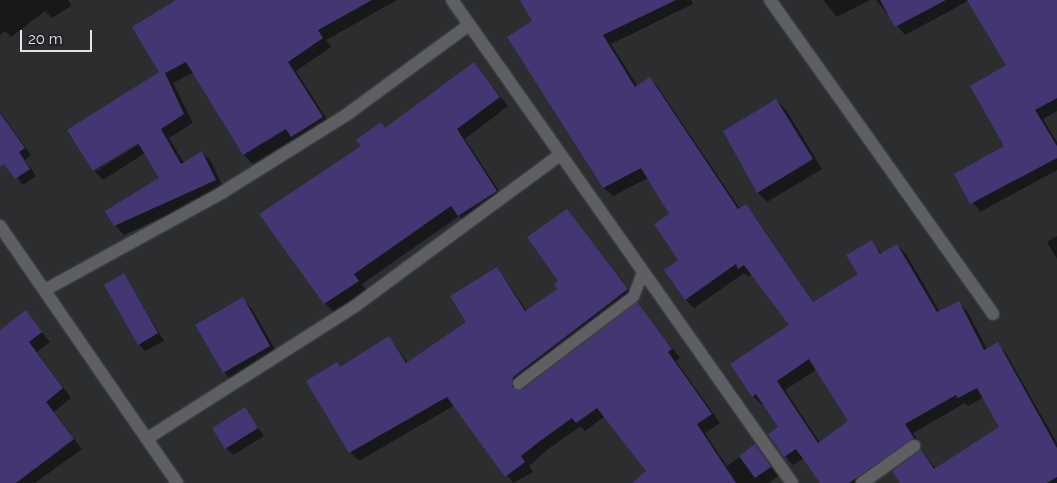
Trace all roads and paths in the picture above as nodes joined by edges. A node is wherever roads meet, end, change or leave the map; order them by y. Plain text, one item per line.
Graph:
1 (452, 0) edge
2 (770, 0) edge
3 (469, 25) junction
4 (560, 155) junction
5 (0, 226) edge
6 (642, 273) junction
7 (45, 290) junction
8 (993, 314) dead end
9 (518, 383) dead end
10 (148, 438) junction
11 (914, 446) dead end
12 (177, 483) edge
13 (792, 483) edge
14 (862, 483) edge

1 - 3 street
2 - 8 street
3 - 4 street
3 - 7 street
4 - 6 street
4 - 10 street
5 - 7 street
6 - 9 lane
6 - 13 street
7 - 10 street
10 - 12 street
11 - 14 street

